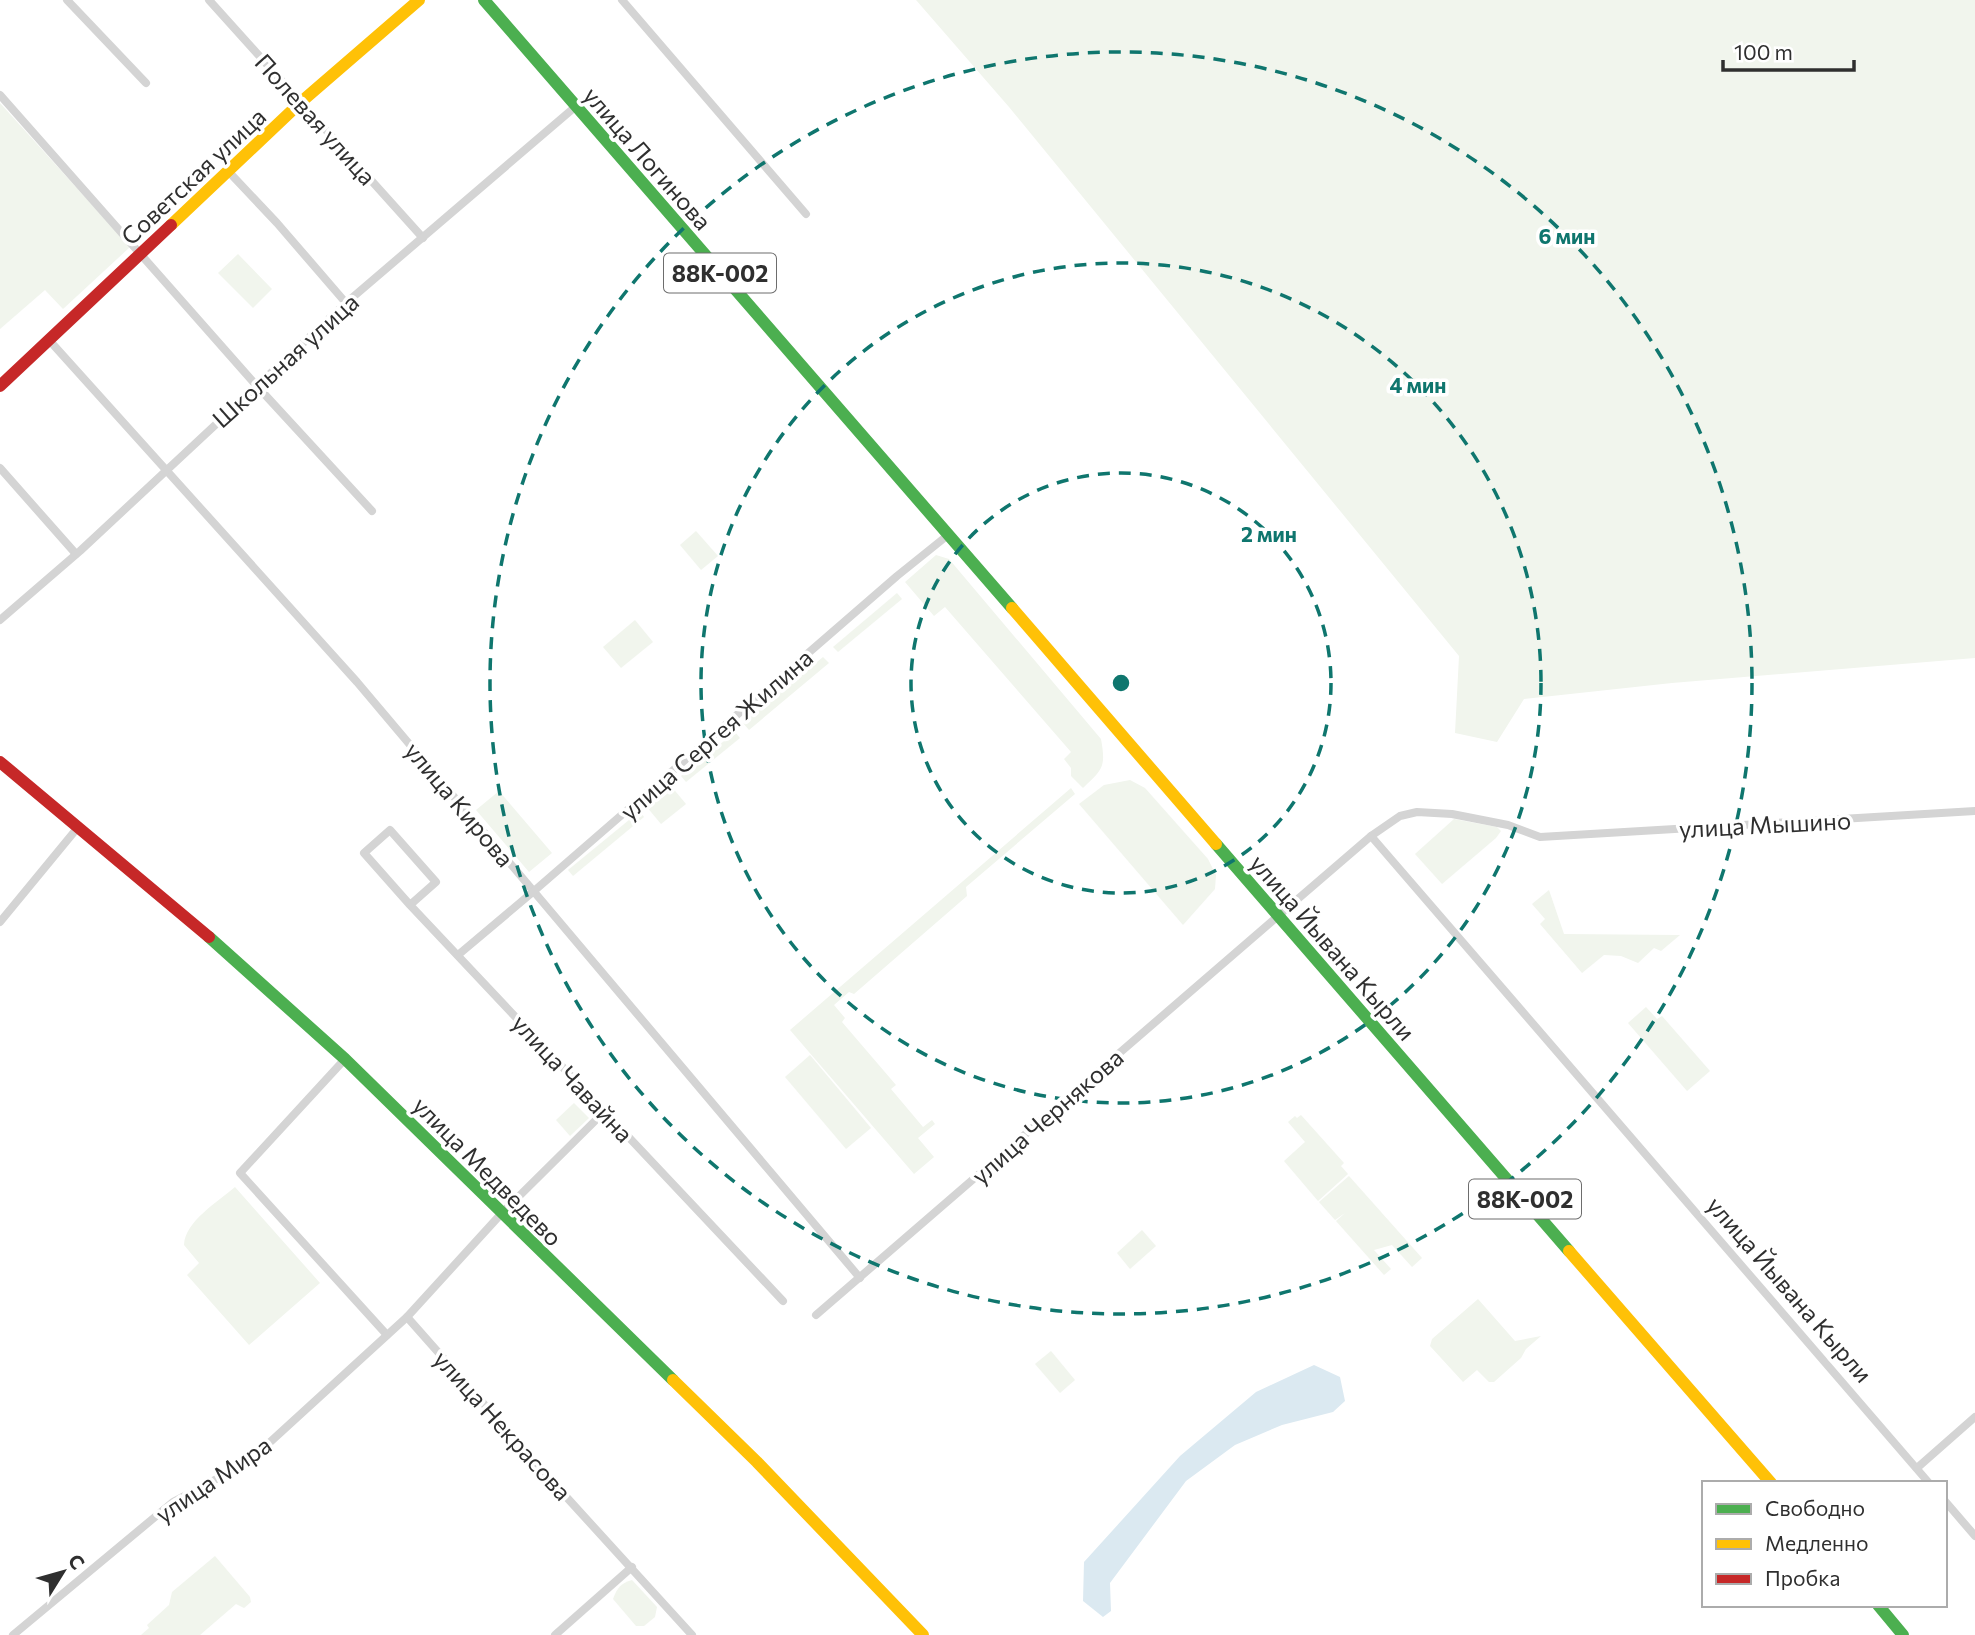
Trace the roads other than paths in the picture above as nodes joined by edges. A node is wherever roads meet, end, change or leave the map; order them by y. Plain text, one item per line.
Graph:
1 (68, 0) edge
2 (209, 0) edge
3 (419, 0) edge
4 (484, 0) edge
5 (622, 0) edge
6 (146, 83) dead end
7 (0, 95) edge
8 (301, 102) junction
9 (575, 107) junction
10 (228, 171) junction
11 (806, 214) dead end
12 (423, 238) junction
13 (141, 253) junction
14 (346, 303) junction
15 (50, 340) junction
16 (256, 385) junction
17 (0, 386) edge
18 (864, 438) joint
19 (0, 468) edge
20 (166, 469) junction
21 (372, 510) dead end
22 (948, 535) junction
23 (76, 554) junction
24 (0, 620) edge
25 (0, 762) edge
26 (1975, 811) edge
27 (79, 826) junction
28 (1371, 836) junction
29 (534, 891) junction
30 (410, 905) junction
31 (1279, 916) junction
32 (0, 922) edge
33 (458, 954) junction
34 (345, 1059) junction
35 (605, 1111) junction
36 (501, 1214) junction
37 (860, 1278) junction
38 (783, 1301) dead end
39 (816, 1315) dead end
40 (407, 1317) junction
41 (387, 1335) junction
42 (1975, 1417) edge
43 (1917, 1468) junction
44 (1769, 1481) edge
45 (1927, 1481) edge
46 (1947, 1503) edge
47 (1975, 1536) edge
48 (632, 1567) junction
49 (1880, 1607) edge
50 (13, 1635) edge
51 (555, 1635) edge
52 (692, 1635) edge
53 (923, 1635) edge
54 (1903, 1635) edge

1 - 6 street
2 - 8 street, Полевая улица
3 - 8 main road, Советская улица
4 - 9 main road, улица Логинова / 88К-002
5 - 11 street
7 - 13 street
8 - 10 main road, Советская улица
8 - 12 street, Полевая улица
9 - 12 street, Школьная улица
9 - 18 main road, улица Логинова / 88К-002
10 - 13 main road, Советская улица
10 - 14 street
12 - 14 street, Школьная улица
13 - 15 main road, Советская улица
13 - 16 street
14 - 16 street, Школьная улица
15 - 17 main road, Советская улица
15 - 20 street, улица Кирова
16 - 20 street, Школьная улица
16 - 21 street
18 - 22 main road, улица Йывана Кырли / 88К-002
19 - 23 street
20 - 23 street, Школьная улица
20 - 29 street, улица Кирова
22 - 29 street, улица Сергея Жилина
22 - 31 main road, улица Йывана Кырли / 88К-002
23 - 24 street, Школьная улица
25 - 27 main road, улица Медведево
26 - 28 street, улица Мышино
27 - 32 street
27 - 34 main road, улица Медведево
28 - 31 street, улица Чернякова
28 - 43 street, улица Йывана Кырли
29 - 33 street, улица Сергея Жилина
29 - 37 street, улица Кирова
30 - 30 street, улица Чавайна
30 - 33 street, улица Чавайна
31 - 37 street, улица Чернякова
31 - 44 main road, улица Йывана Кырли / 88К-002
33 - 35 street, улица Чавайна
34 - 36 main road, улица Медведево
34 - 41 street
35 - 36 street
35 - 38 street, улица Чавайна
36 - 40 street
36 - 53 main road, улица Медведево
37 - 39 street, улица Чернякова
40 - 41 street, улица Мира
40 - 48 street, улица Некрасова
41 - 50 street, улица Мира
42 - 43 street
43 - 45 street, улица Йывана Кырли
46 - 47 street
48 - 51 street
48 - 52 street, улица Некрасова
49 - 54 main road

